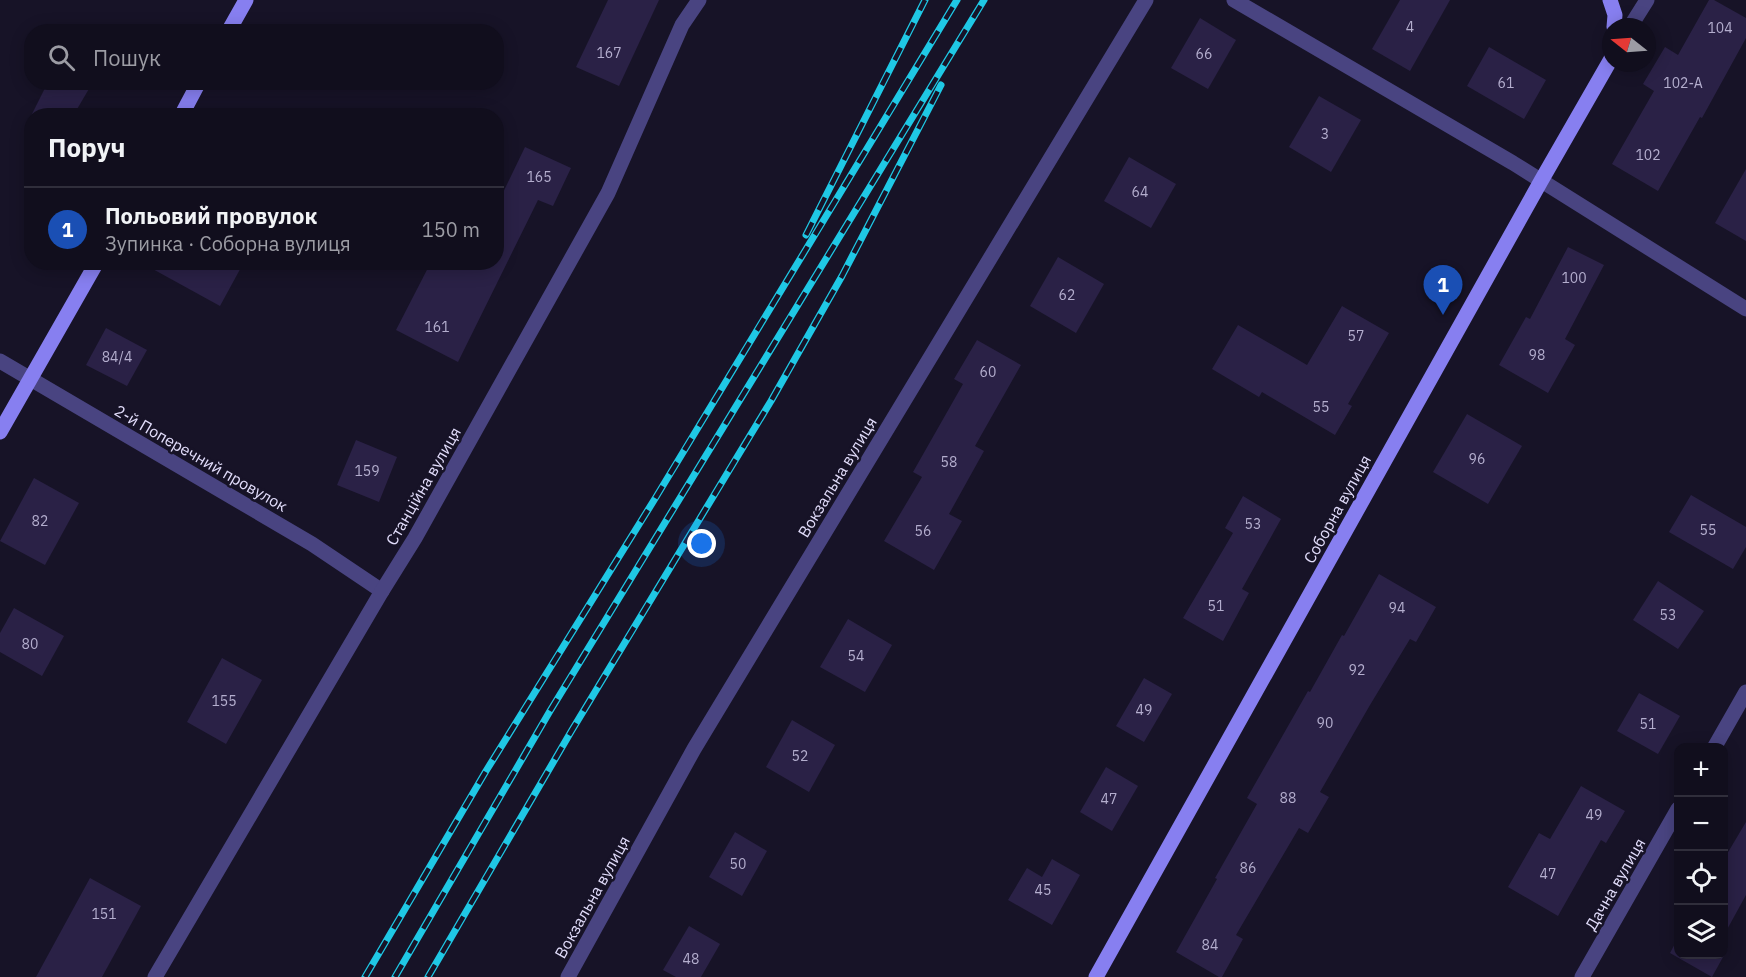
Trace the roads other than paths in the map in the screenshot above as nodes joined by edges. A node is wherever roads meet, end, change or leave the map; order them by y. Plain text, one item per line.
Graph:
1 (246, 0) edge
2 (699, 0) edge
3 (1146, 0) edge
4 (1234, 0) edge
5 (1610, 0) edge
6 (1647, 0) edge
7 (1615, 18) edge
8 (1636, 18) edge
9 (232, 24) edge
10 (1604, 72) edge
11 (196, 90) edge
12 (185, 108) edge
13 (1541, 181) junction
14 (92, 270) edge
15 (1746, 309) edge
16 (0, 361) edge
17 (31, 379) junction
18 (0, 432) edge
19 (382, 591) junction
20 (1746, 692) edge
21 (1716, 743) edge
22 (1674, 816) edge
23 (574, 975) edge
24 (155, 977) edge
25 (1096, 977) edge
26 (1582, 977) edge

1 - 9 street
2 - 19 street, Станційна вулиця
3 - 23 street, Вокзальна вулиця
4 - 13 street
5 - 7 street
6 - 8 street
10 - 13 street, Соборна вулиця
11 - 12 street
13 - 15 street
13 - 25 street, Соборна вулиця
14 - 17 street
16 - 17 street, 2-й Поперечний провулок
17 - 18 street
17 - 19 street, 2-й Поперечний провулок
19 - 24 street, Станційна вулиця
20 - 21 street
22 - 26 street, Дачна вулиця

